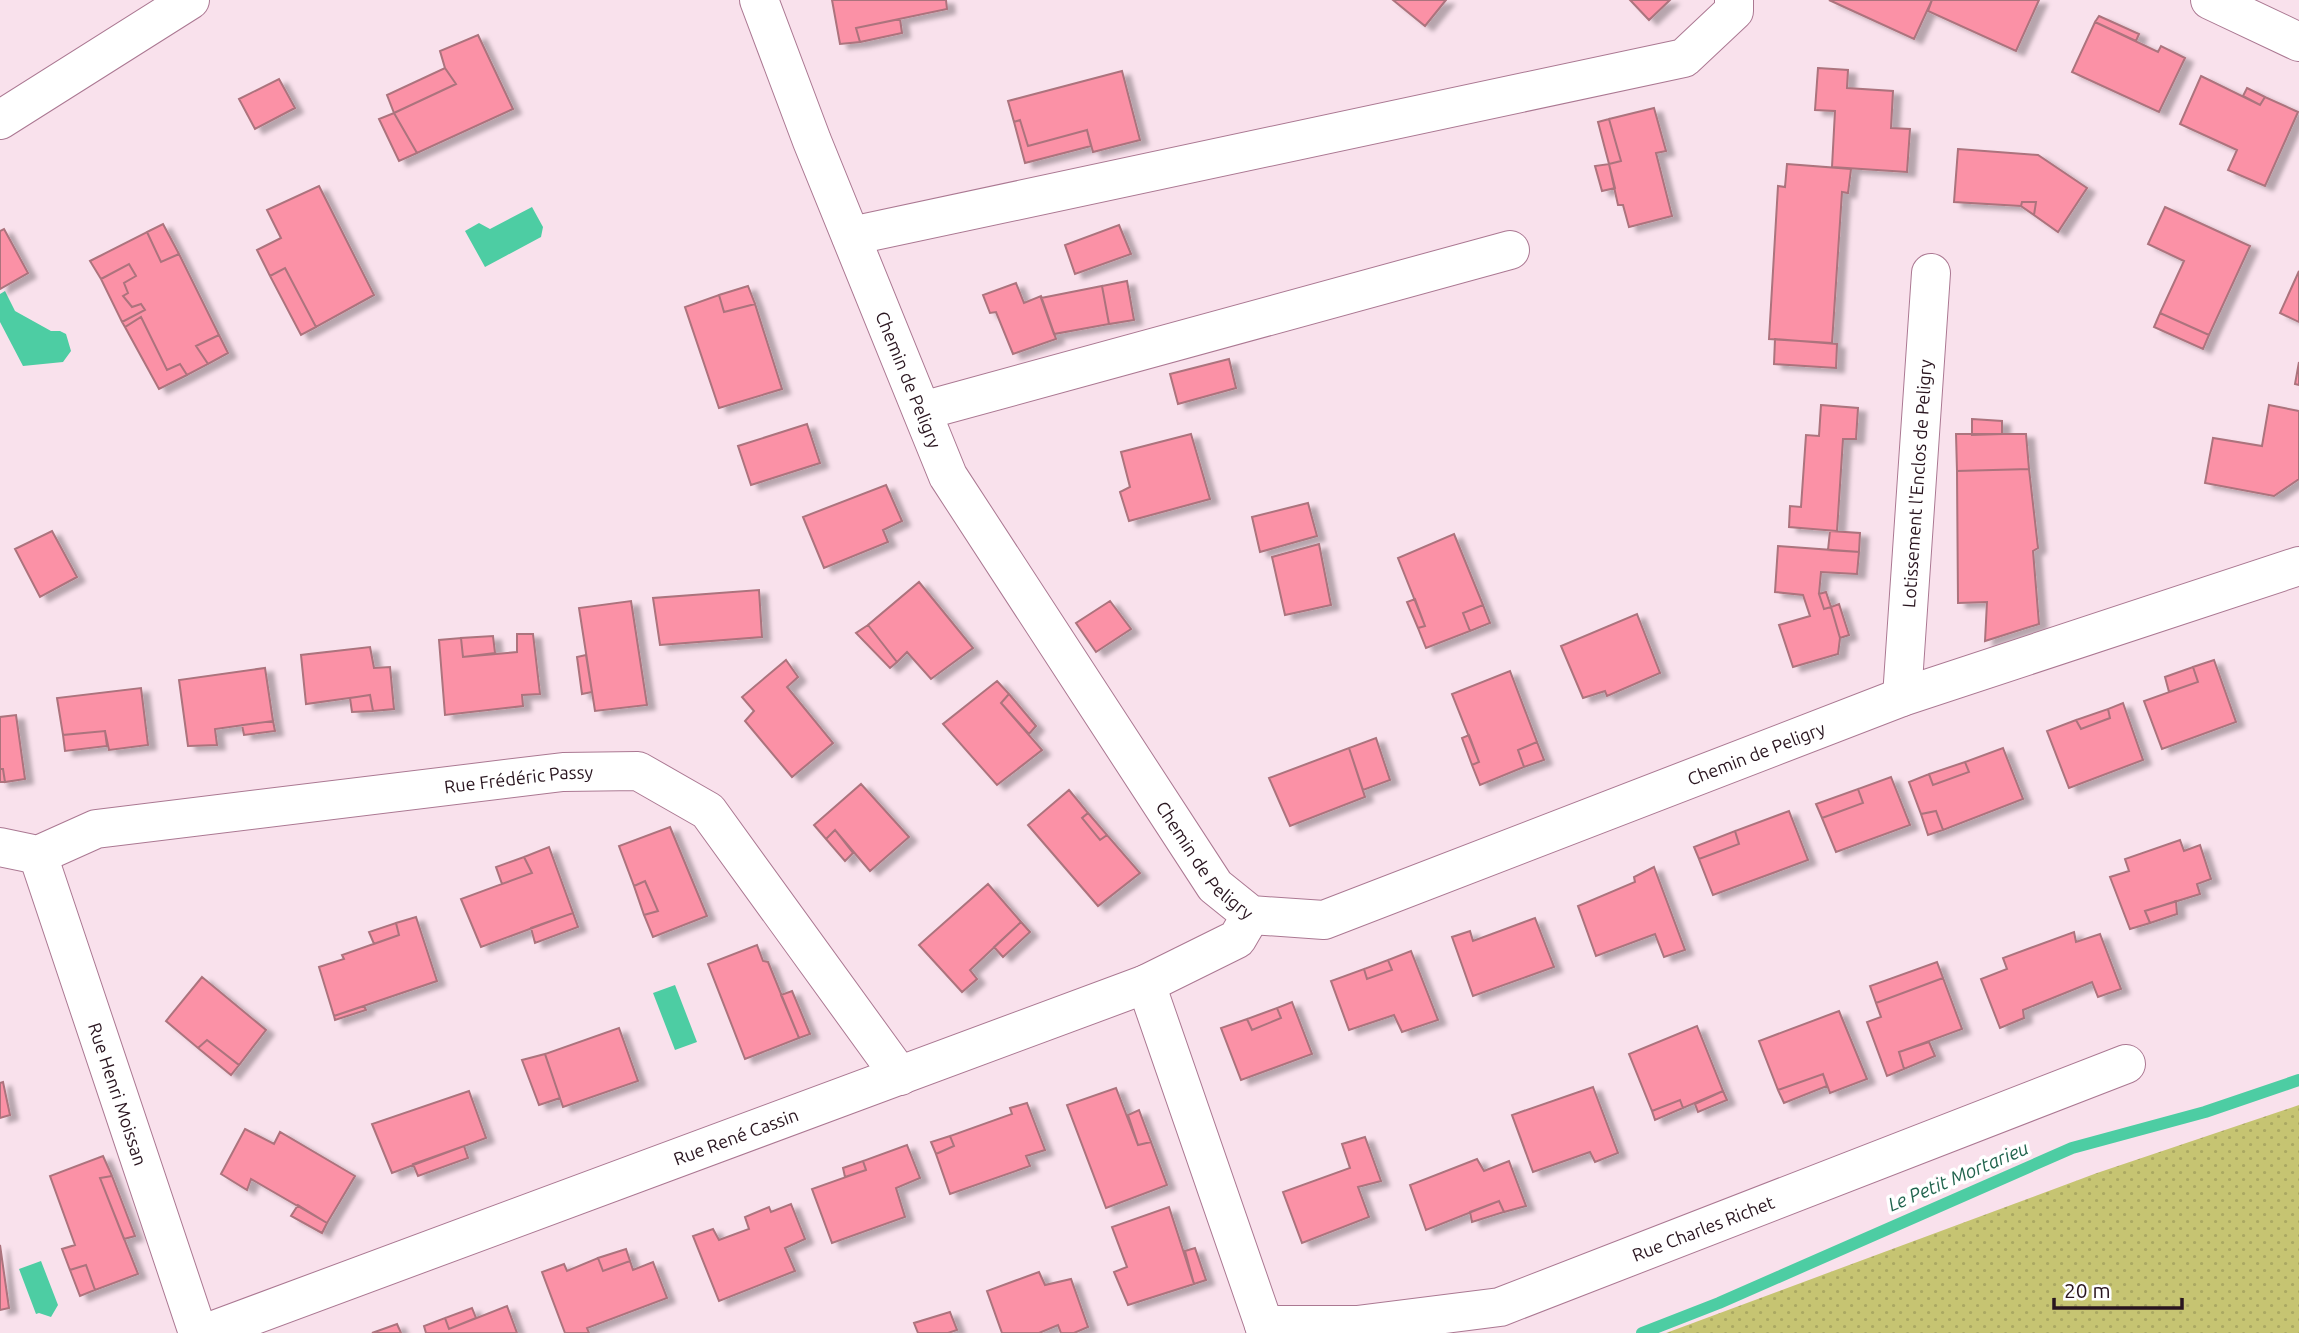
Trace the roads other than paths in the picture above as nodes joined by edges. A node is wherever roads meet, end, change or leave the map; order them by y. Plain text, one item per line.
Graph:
1 (190, 0) edge
2 (759, 0) edge
3 (1734, 0) edge
4 (2210, 0) edge
5 (2299, 42) edge
6 (0, 120) edge
7 (851, 236) junction
8 (1510, 250) dead end
9 (1931, 273) dead end
10 (922, 411) junction
11 (2299, 566) edge
12 (1902, 696) junction
13 (0, 847) edge
14 (38, 855) junction
15 (1251, 915) junction
16 (1146, 984) junction
17 (2126, 1064) dead end
18 (900, 1076) junction
19 (1259, 1329) edge
20 (198, 1333) edge
21 (206, 1333) edge

1 - 6 street
2 - 7 street, Chemin de Peligry
3 - 7 street
4 - 5 street
7 - 10 street, Chemin de Peligry
8 - 10 street
9 - 12 street, Lotissement l'Enclos de Peligry
10 - 15 street, Chemin de Peligry
11 - 12 street, Chemin de Peligry
12 - 15 street, Chemin de Peligry
13 - 14 street
14 - 18 street, Rue Frédéric Passy
14 - 20 street, Rue Henri Moissan
15 - 16 street, Rue René Cassin
16 - 18 street, Rue René Cassin
16 - 19 street
17 - 19 street, Rue Charles Richet
18 - 21 street, Rue René Cassin

